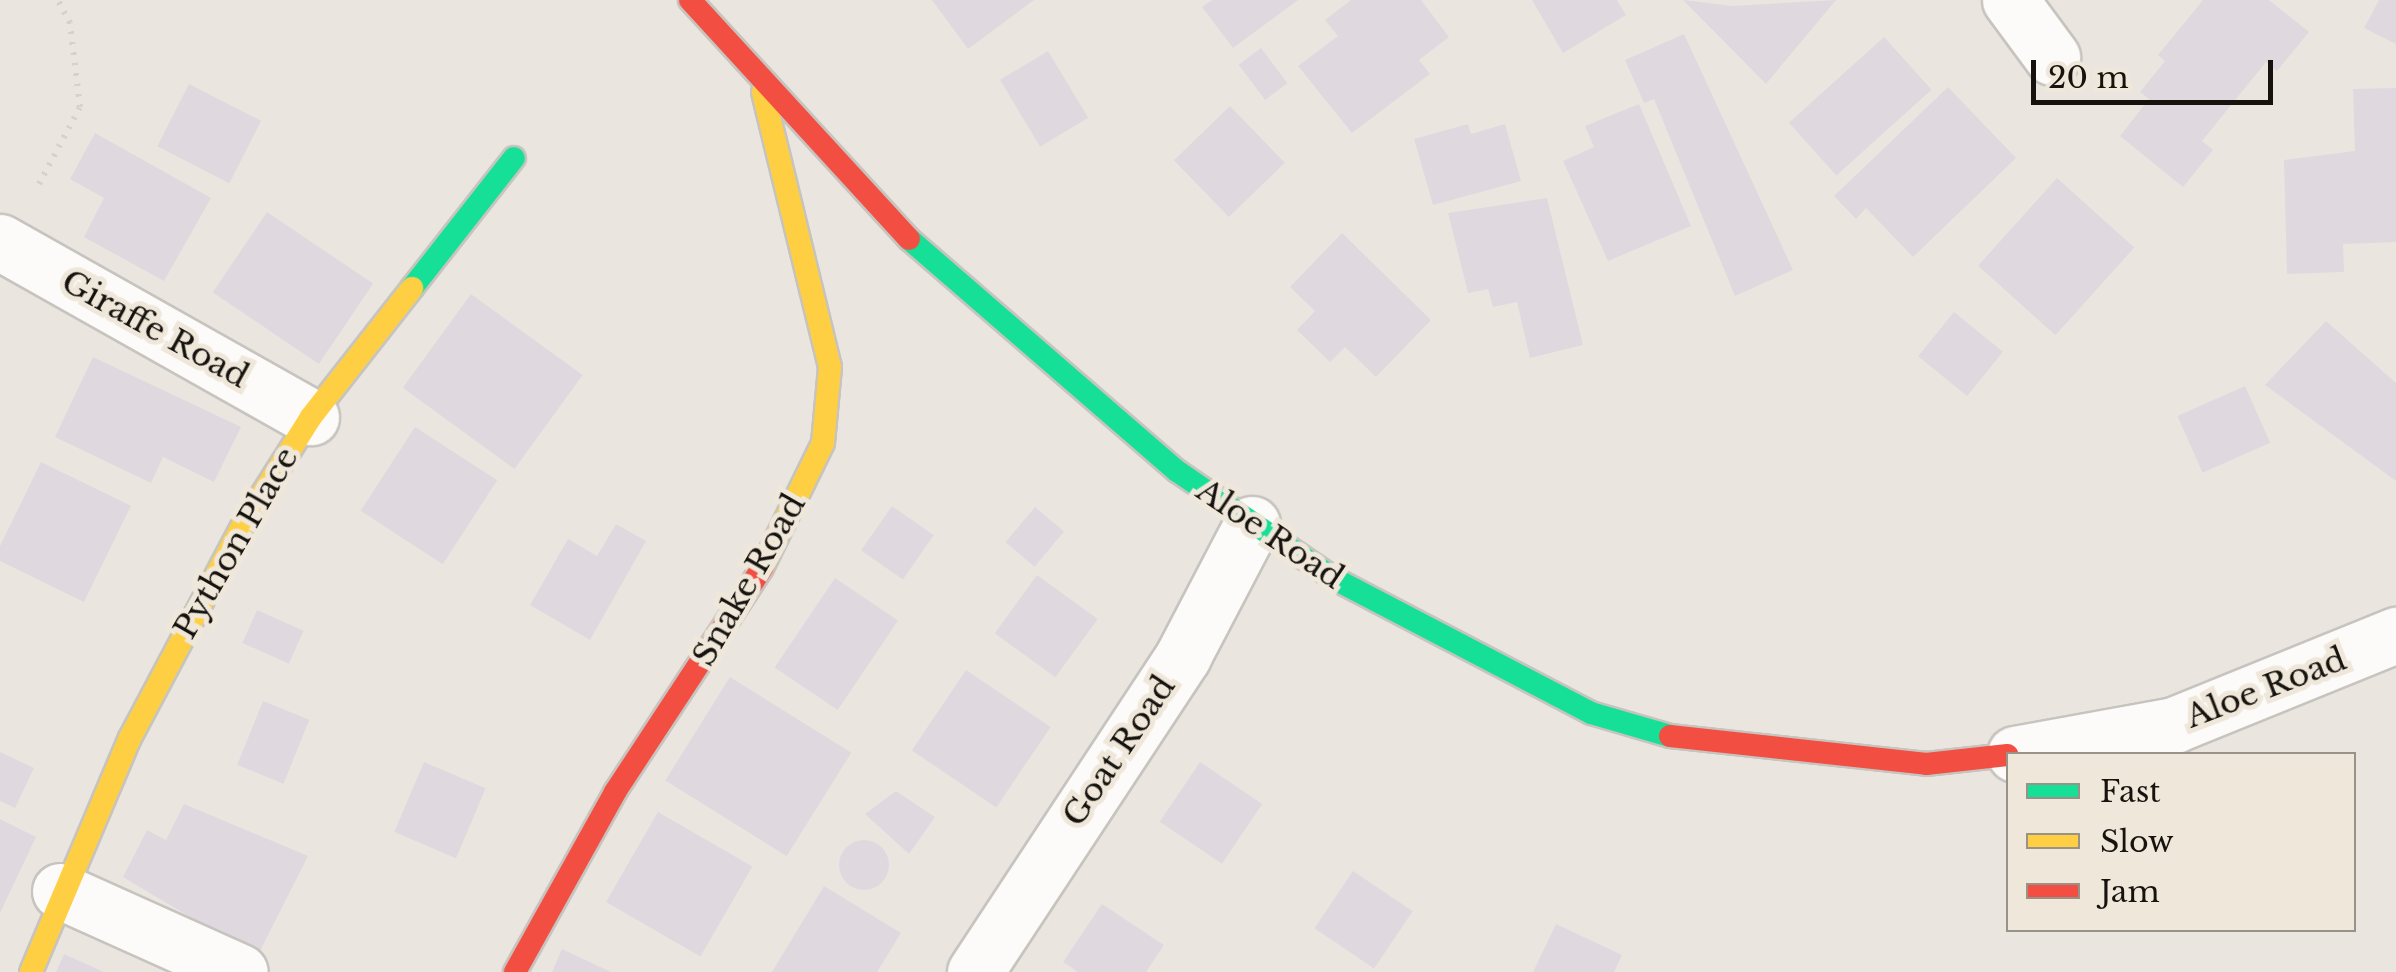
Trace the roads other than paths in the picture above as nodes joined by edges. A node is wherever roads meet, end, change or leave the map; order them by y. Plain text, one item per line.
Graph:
1 (690, 0) edge
2 (2010, 0) edge
3 (2052, 57) dead end
4 (763, 89) junction
5 (514, 158) dead end
6 (0, 242) edge
7 (310, 417) junction
8 (1252, 524) junction
9 (2396, 635) edge
10 (2028, 752) edge
11 (2006, 756) edge
12 (60, 892) junction
13 (31, 972) edge
14 (240, 972) edge
15 (516, 972) edge
16 (974, 972) edge

1 - 4 street, Aloe Road
2 - 3 street
4 - 8 street, Aloe Road
4 - 15 street, Snake Road
5 - 7 street, Python Place
6 - 7 street, Giraffe Road
7 - 12 street, Python Place
8 - 11 street, Aloe Road
8 - 16 street, Goat Road
9 - 10 street, Aloe Road
12 - 13 street, Python Place
12 - 14 street

